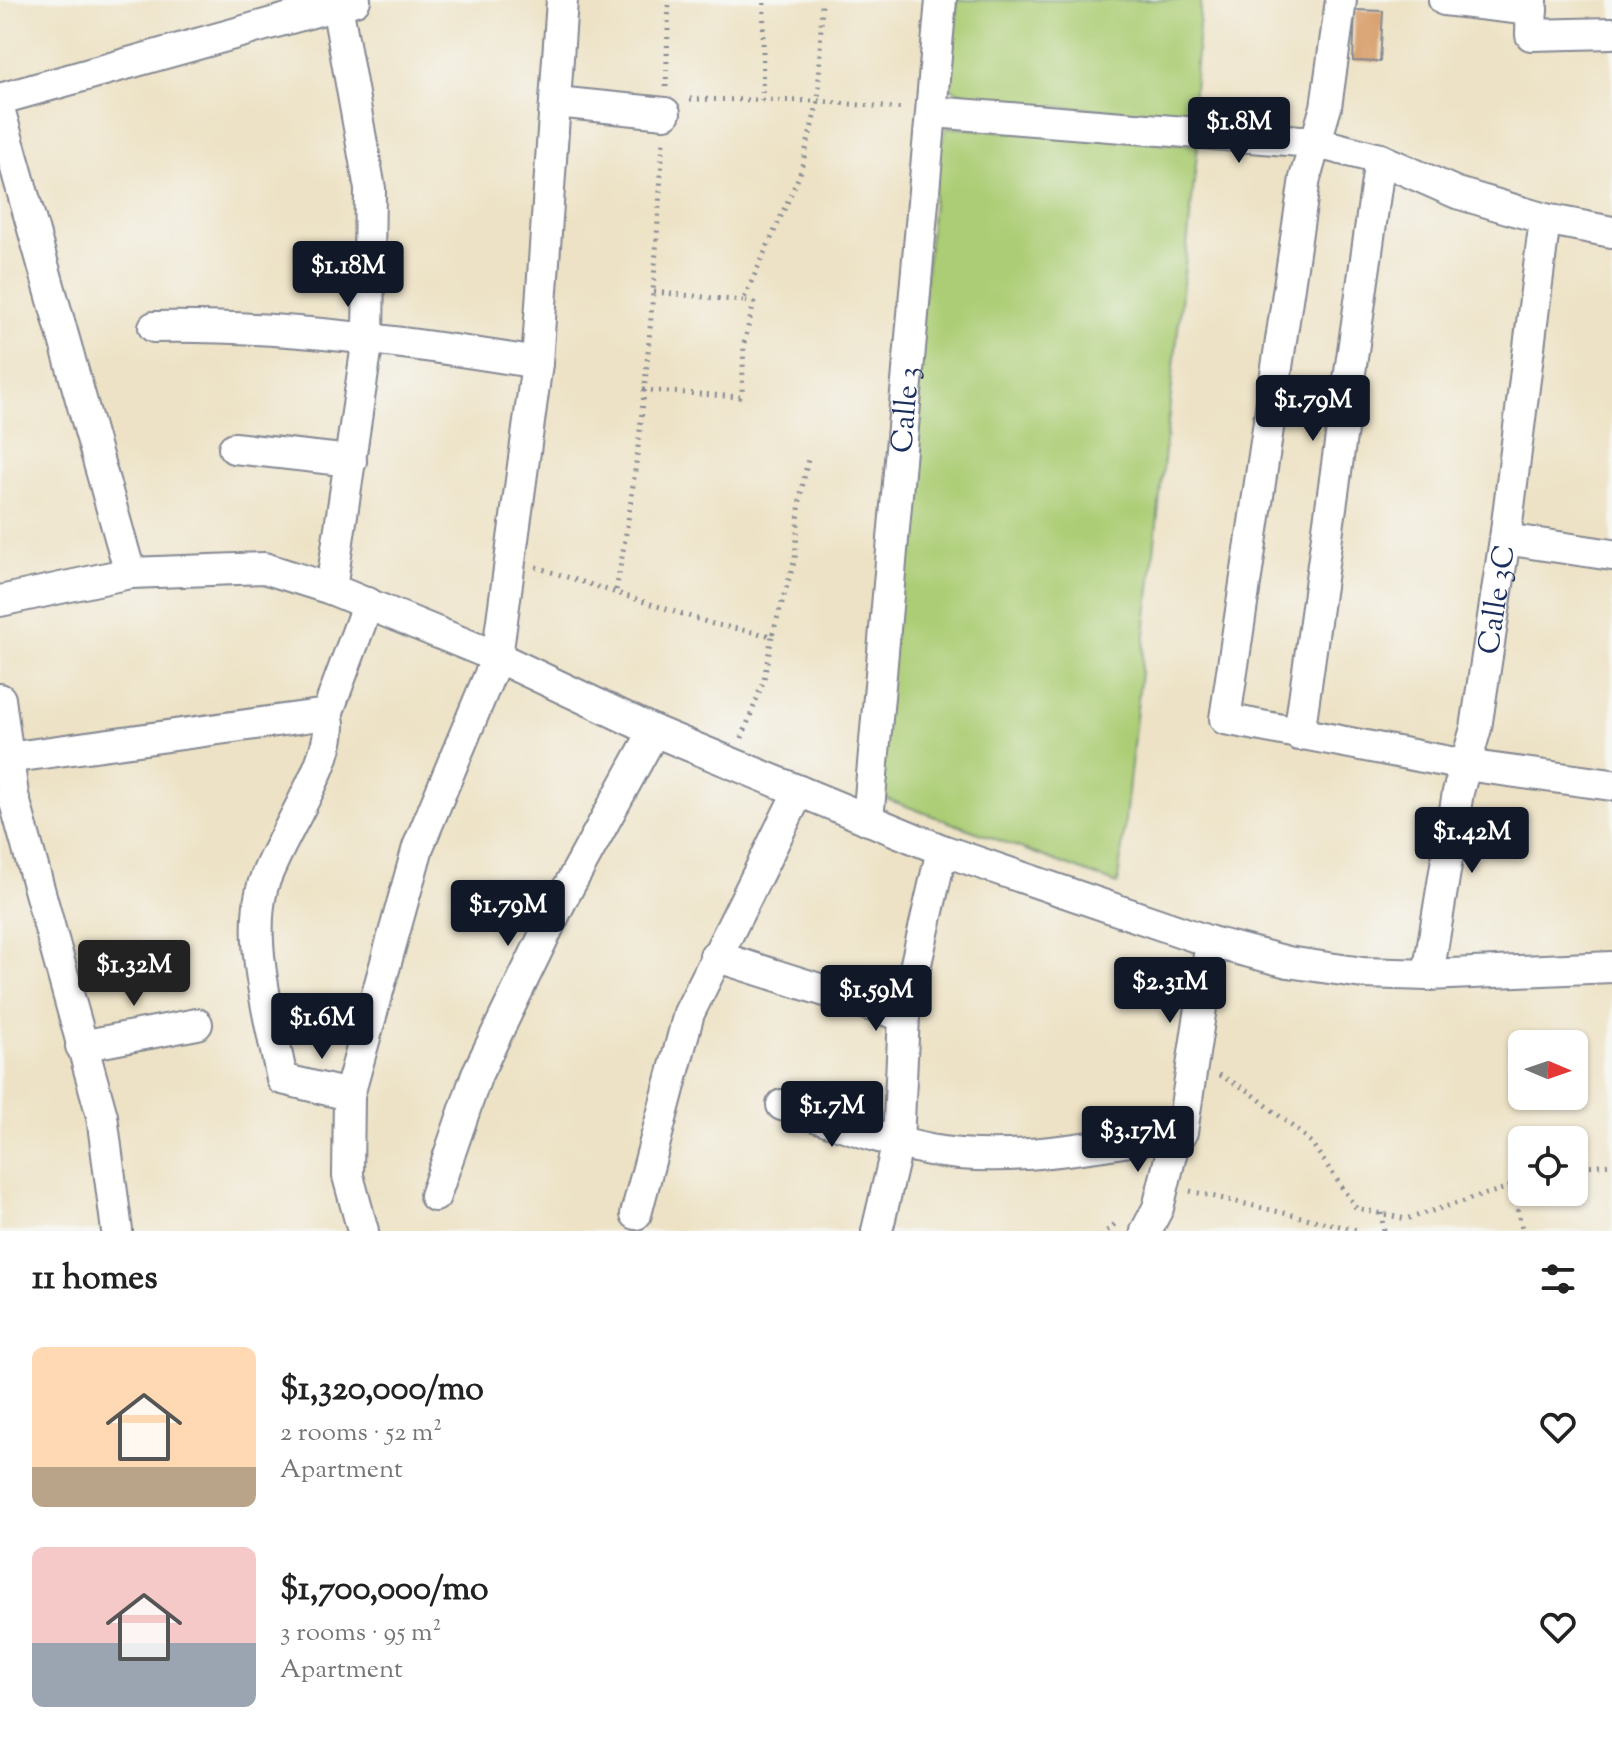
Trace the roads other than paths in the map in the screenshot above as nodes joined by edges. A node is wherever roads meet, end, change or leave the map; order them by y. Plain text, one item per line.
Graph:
1 (562, 0) edge
2 (941, 0) edge
3 (1341, 0) edge
4 (1444, 0) edge
5 (346, 3) edge
6 (1532, 15) edge
7 (1612, 33) edge
8 (0, 99) edge
9 (556, 102) junction
10 (665, 105) road end
11 (0, 112) edge
12 (933, 112) junction
13 (1313, 142) junction
14 (1380, 159) junction
15 (1545, 219) junction
16 (1612, 232) edge
17 (154, 327) dead end
18 (368, 338) junction
19 (537, 363) junction
20 (234, 448) dead end
21 (351, 461) junction
22 (1505, 539) junction
23 (1612, 555) edge
24 (130, 573) junction
25 (331, 589) junction
26 (0, 601) edge
27 (368, 603) junction
28 (497, 657) junction
29 (0, 699) edge
30 (327, 714) junction
31 (654, 731) junction
32 (1299, 735) junction
33 (7, 758) junction
34 (1465, 765) junction
35 (1612, 785) edge
36 (799, 791) junction
37 (868, 820) junction
38 (942, 850) junction
39 (1211, 942) junction
40 (715, 956) junction
41 (1612, 967) edge
42 (1428, 975) junction
43 (904, 1016) junction
44 (197, 1024) dead end
45 (81, 1046) junction
46 (349, 1095) junction
47 (782, 1105) dead end
48 (1176, 1134) junction
49 (898, 1142) junction
50 (435, 1196) dead end
51 (636, 1214) dead end
52 (117, 1231) edge
53 (363, 1231) edge
54 (877, 1231) edge
55 (1146, 1231) edge

1 - 9 street
2 - 12 street, Calle 3
3 - 13 street
4 - 6 street
5 - 8 street
5 - 18 street
6 - 7 street
9 - 10 street
9 - 19 street
11 - 24 street
12 - 13 street
12 - 37 street, Calle 3
13 - 14 street
13 - 32 street
14 - 15 street
14 - 32 street
15 - 16 street
15 - 22 street, Calle 3C
17 - 18 street
18 - 19 street
18 - 21 street
19 - 28 street
20 - 21 street
21 - 25 street
22 - 23 street
22 - 34 street, Calle 3C
24 - 25 street
24 - 26 street
25 - 27 street
27 - 28 street
27 - 30 street
28 - 31 street
28 - 46 street
29 - 33 street
30 - 33 street
30 - 46 street
31 - 36 street
31 - 50 street
32 - 34 street
33 - 45 street
34 - 35 street
34 - 42 street, Calle 3C
36 - 37 street
36 - 40 street
37 - 38 street
38 - 39 street
38 - 43 street
39 - 42 street
39 - 48 street
40 - 43 street
40 - 51 street
41 - 42 street
43 - 49 street
44 - 45 street
45 - 52 street
46 - 53 street
47 - 49 street
48 - 49 street
48 - 55 street
49 - 54 street

